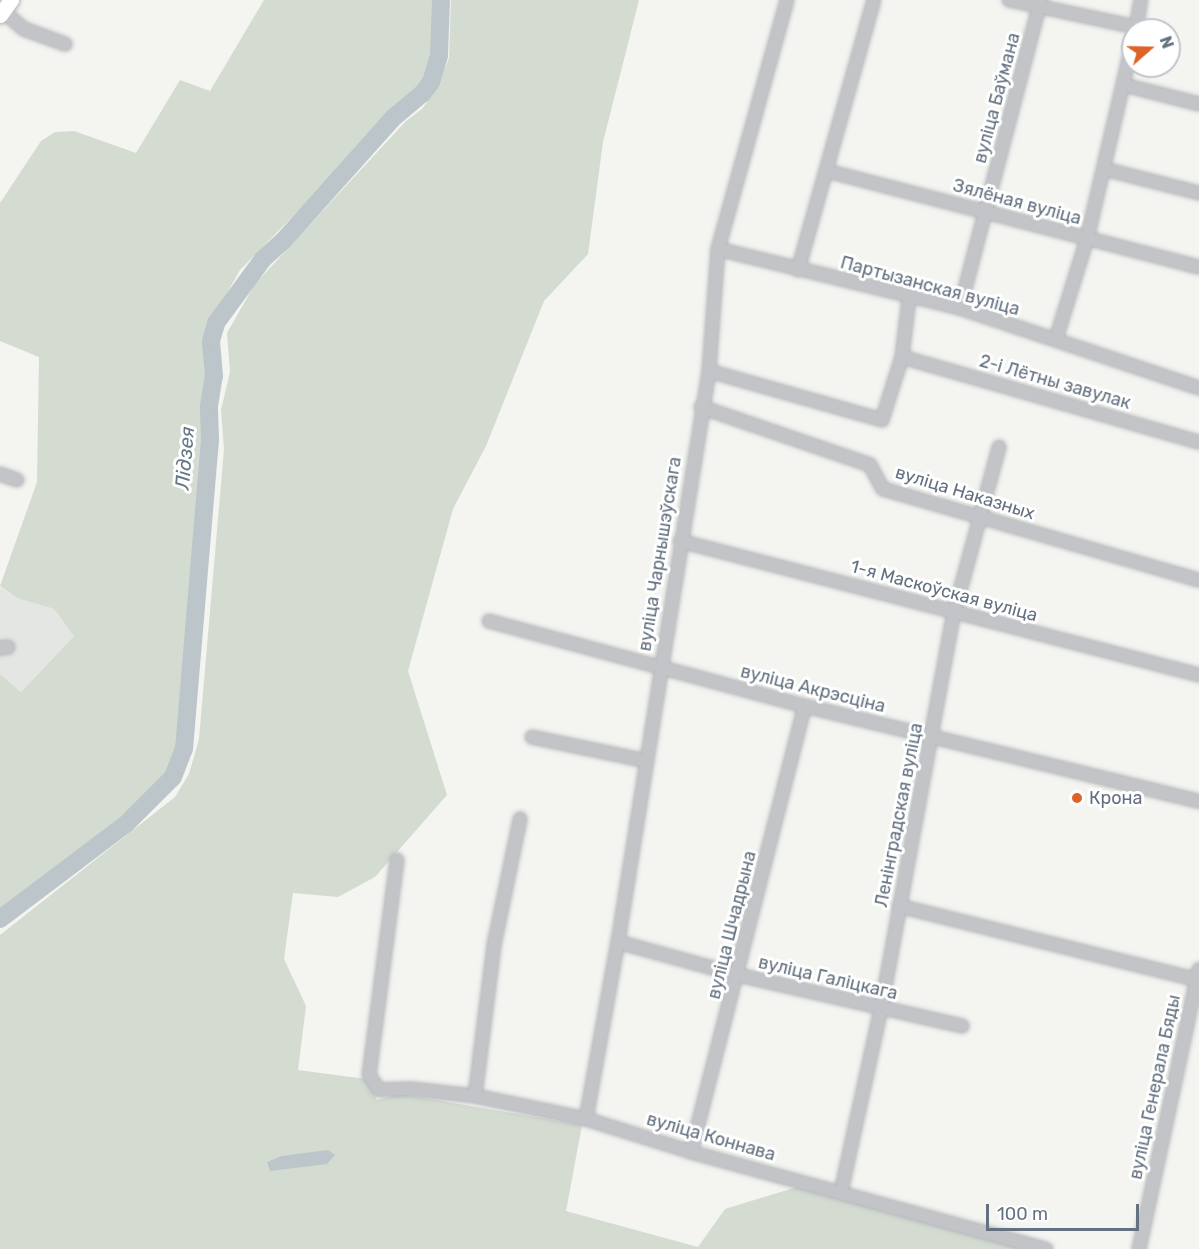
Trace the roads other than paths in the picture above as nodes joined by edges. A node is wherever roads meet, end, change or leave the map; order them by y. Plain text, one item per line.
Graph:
1 (787, 0) edge
2 (874, 0) edge
3 (1009, 0) edge
4 (1141, 0) edge
5 (1040, 4) edge
6 (5, 9) edge
7 (1138, 18) edge
8 (1121, 25) edge
9 (65, 44) dead end
10 (1125, 78) edge
11 (1124, 85) junction
12 (1199, 104) edge
13 (1104, 169) junction
14 (827, 171) junction
15 (1199, 193) edge
16 (986, 212) junction
17 (1087, 239) junction
18 (718, 249) junction
19 (1199, 267) edge
20 (798, 270) junction
21 (909, 298) junction
22 (960, 308) junction
23 (1056, 339) junction
24 (902, 357) junction
25 (709, 371) junction
26 (1199, 388) edge
27 (701, 407) junction
28 (1199, 442) edge
29 (999, 447) dead end
30 (0, 474) edge
31 (17, 480) dead end
32 (980, 517) junction
33 (680, 541) junction
34 (1199, 580) edge
35 (954, 614) junction
36 (489, 621) dead end
37 (661, 668) junction
38 (1199, 675) edge
39 (805, 706) junction
40 (532, 737) dead end
41 (932, 738) junction
42 (646, 761) junction
43 (1199, 801) edge
44 (520, 819) dead end
45 (398, 860) dead end
46 (899, 906) junction
47 (618, 942) junction
48 (1198, 974) edge
49 (738, 975) junction
50 (881, 1009) junction
51 (962, 1026) dead end
52 (475, 1096) junction
53 (586, 1119) junction
54 (691, 1152) junction
55 (841, 1192) junction
56 (1046, 1249) edge
57 (1139, 1249) edge

1 - 18 street, вуліца Чарнышэўскага
2 - 14 street
3 - 5 street
4 - 7 street
5 - 8 street
5 - 16 street, вуліца Баўмана
6 - 9 street
10 - 11 street
11 - 12 street
11 - 13 street
13 - 15 street
13 - 17 street
14 - 16 street, Зялёная вуліца
14 - 20 street
16 - 17 street, Зялёная вуліца
16 - 22 street, вуліца Баўмана
17 - 19 street, Зялёная вуліца
17 - 23 street
18 - 20 street, Партызанская вуліца
18 - 25 street, вуліца Чарнышэўскага
20 - 21 street, Партызанская вуліца
21 - 22 street, Партызанская вуліца
21 - 24 street
22 - 23 street, Партызанская вуліца
23 - 26 street, Партызанская вуліца
24 - 25 street
24 - 28 street, 2-і Лётны завулак
25 - 27 street, вуліца Чарнышэўскага
27 - 32 street, вуліца Наказных
27 - 33 street, вуліца Чарнышэўскага
29 - 32 street, Ленінградская вуліца
30 - 31 street
32 - 34 street, вуліца Наказных
32 - 35 street, Ленінградская вуліца
33 - 35 street, 1-я Маскоўская вуліца
33 - 37 street, вуліца Чарнышэўскага
35 - 38 street, 1-я Маскоўская вуліца
35 - 41 street, Ленінградская вуліца
36 - 37 street, вуліца Акрэсціна
37 - 39 street, вуліца Акрэсціна
37 - 42 street, вуліца Чарнышэўскага
39 - 41 street, вуліца Акрэсціна
39 - 49 street, вуліца Шчадрына
40 - 42 street
41 - 43 street, вуліца Акрэсціна
41 - 46 street, Ленінградская вуліца
42 - 47 street, вуліца Чарнышэўскага
44 - 52 street
45 - 52 street, вуліца Коннава
46 - 48 street
46 - 50 street, Ленінградская вуліца
47 - 49 street, вуліца Галіцкага
47 - 53 street, вуліца Чарнышэўскага
48 - 57 street, вуліца Генерала Бяды
49 - 50 street, вуліца Галіцкага
49 - 54 street, вуліца Шчадрына
50 - 51 street, вуліца Галіцкага
50 - 55 street, Ленінградская вуліца
52 - 53 street, вуліца Коннава
53 - 54 street, вуліца Коннава
54 - 55 street, вуліца Коннава
55 - 56 street, вуліца Коннава

